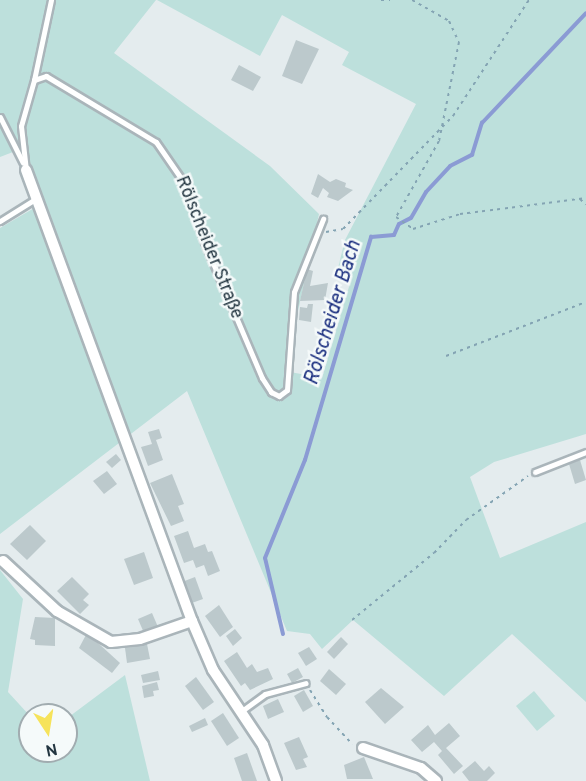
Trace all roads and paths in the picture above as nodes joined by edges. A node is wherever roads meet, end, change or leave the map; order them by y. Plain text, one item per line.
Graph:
1 (51, 0) edge
2 (381, 0) edge
3 (390, 0) edge
4 (412, 0) edge
5 (529, 0) edge
6 (34, 80) junction
7 (0, 117) edge
8 (442, 126) junction
9 (26, 170) junction
10 (586, 198) edge
11 (580, 199) junction
12 (34, 200) junction
13 (586, 205) edge
14 (323, 219) dead end
15 (0, 221) edge
16 (319, 229) junction
17 (586, 302) edge
18 (446, 356) dead end
19 (586, 452) edge
20 (535, 472) joint
21 (3, 561) dead end
22 (352, 620) dead end
23 (192, 621) junction
24 (306, 683) joint
25 (243, 710) junction
26 (363, 748) joint
27 (276, 781) edge
28 (436, 781) edge

1 - 6 lane
2 - 3 path
4 - 8 path
5 - 8 path
6 - 9 lane
6 - 16 lane, Rölscheider Straße
7 - 9 lane
8 - 11 path
8 - 16 path
9 - 12 street
10 - 11 path
11 - 13 path
12 - 15 lane
12 - 23 street
14 - 16 lane, Rölscheider Straße
17 - 18 path
19 - 20 lane
20 - 22 path
21 - 23 street
23 - 25 street
24 - 25 lane
24 - 26 path
25 - 27 street
26 - 28 street

